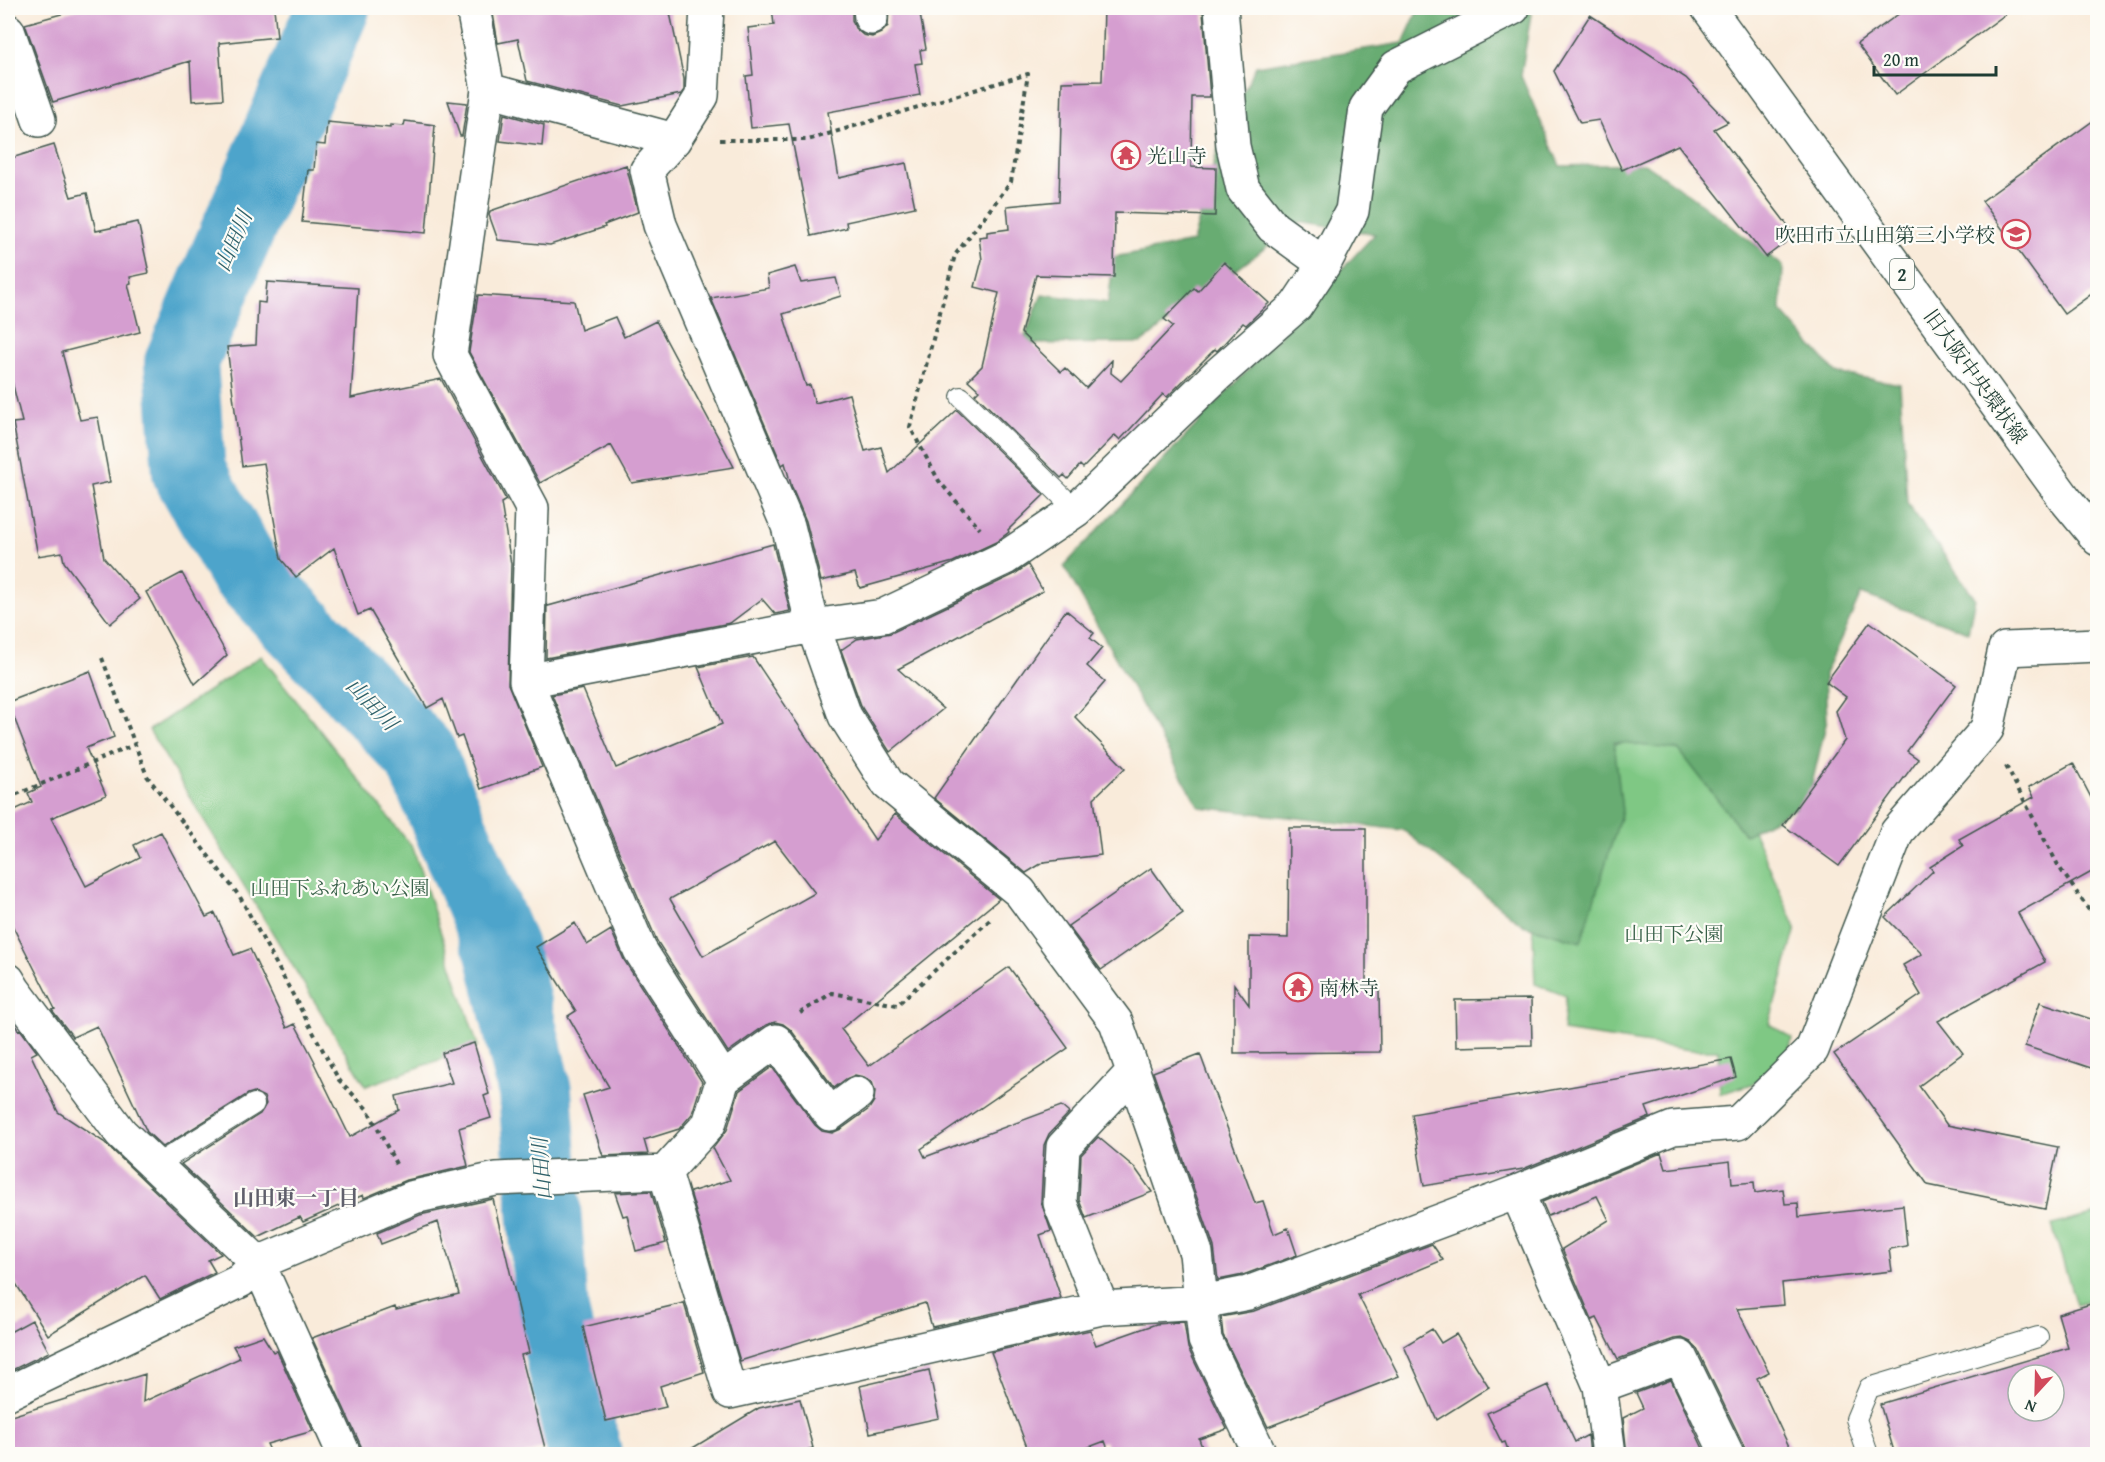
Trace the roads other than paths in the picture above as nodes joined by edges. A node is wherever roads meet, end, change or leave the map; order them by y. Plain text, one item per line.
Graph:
1 (473, 8) edge
2 (707, 8) edge
3 (1221, 8) edge
4 (1513, 8) edge
5 (1708, 8) edge
6 (8, 36) edge
7 (488, 90) junction
8 (39, 120) dead end
9 (674, 140) junction
10 (1324, 264) junction
11 (961, 397) dead end
12 (1076, 510) junction
13 (2097, 539) edge
14 (813, 626) junction
15 (2097, 645) edge
16 (526, 681) junction
17 (8, 980) edge
18 (1133, 1072) junction
19 (723, 1079) junction
20 (857, 1094) dead end
21 (254, 1104) dead end
22 (156, 1166) junction
23 (665, 1172) junction
24 (1517, 1192) junction
25 (258, 1263) junction
26 (1202, 1302) junction
27 (1102, 1308) junction
28 (2038, 1337) dead end
29 (1600, 1386) junction
30 (8, 1394) edge
31 (1254, 1453) edge
32 (344, 1455) edge
33 (1609, 1455) edge
34 (1727, 1455) edge
35 (1868, 1455) edge

1 - 7 street
2 - 9 street
3 - 10 street
4 - 10 street
5 - 13 street, 旧大阪中央環状線 / 2
6 - 8 street
7 - 9 street
7 - 16 street
9 - 14 street
10 - 12 street
11 - 12 lane
12 - 14 street
14 - 16 street
14 - 18 street
15 - 24 street
16 - 19 street
17 - 22 street
18 - 26 street
18 - 27 street
19 - 20 street
19 - 23 street
21 - 22 lane
22 - 25 street
23 - 25 street
23 - 27 street
24 - 26 street
24 - 29 street
25 - 30 street
25 - 32 street
26 - 27 street
26 - 31 street
28 - 35 lane
29 - 33 street
29 - 34 street

